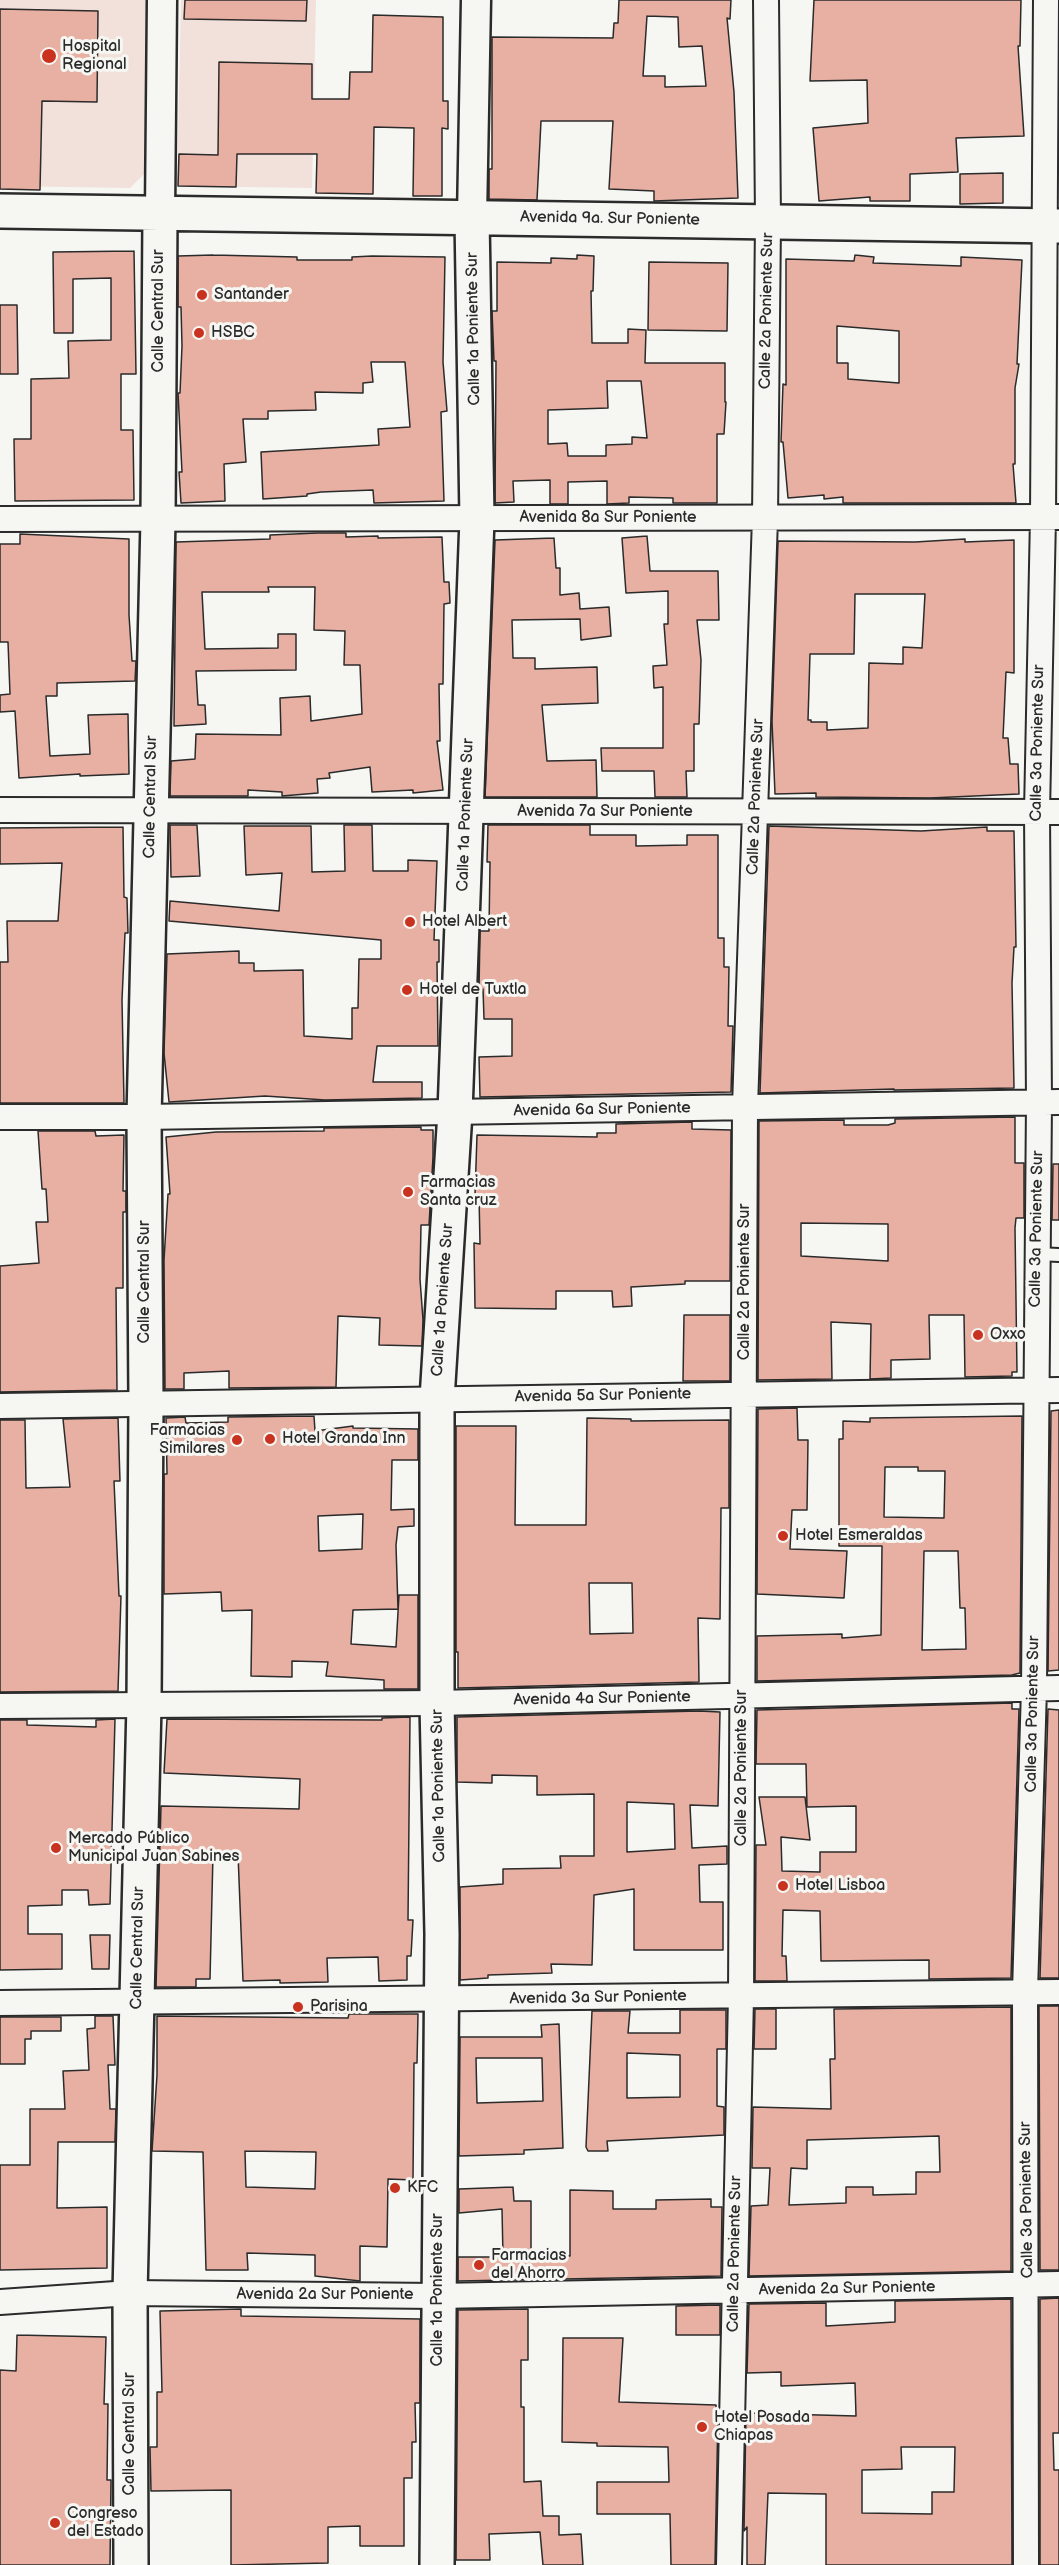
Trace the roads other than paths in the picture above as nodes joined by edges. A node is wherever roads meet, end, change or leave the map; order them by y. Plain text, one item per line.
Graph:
1 (162, 0) edge
2 (476, 0) edge
3 (766, 0) edge
4 (1046, 0) edge
5 (0, 211) edge
6 (160, 213) junction
7 (472, 218) junction
8 (768, 221) junction
9 (1052, 226) edge
10 (1051, 517) edge
11 (765, 518) junction
12 (0, 519) edge
13 (477, 519) junction
14 (158, 520) junction
15 (0, 810) edge
16 (150, 811) junction
17 (466, 812) junction
18 (756, 812) junction
19 (1048, 812) edge
20 (1049, 1102) edge
21 (745, 1107) junction
22 (455, 1112) junction
23 (0, 1117) edge
24 (144, 1117) junction
25 (1048, 1255) edge
26 (1035, 1390) junction
27 (1059, 1390) edge
28 (745, 1394) junction
29 (436, 1399) junction
30 (146, 1403) junction
31 (0, 1406) edge
32 (1034, 1688) junction
33 (1059, 1688) edge
34 (742, 1696) junction
35 (437, 1703) junction
36 (144, 1704) junction
37 (0, 1706) edge
38 (1025, 1992) junction
39 (1059, 1992) edge
40 (741, 1996) junction
41 (440, 2000) junction
42 (0, 2003) edge
43 (137, 2003) junction
44 (1027, 2284) junction
45 (1059, 2284) edge
46 (734, 2292) junction
47 (130, 2293) junction
48 (438, 2296) junction
49 (0, 2302) edge
50 (131, 2565) edge
51 (437, 2565) edge
52 (729, 2565) edge
53 (1026, 2565) edge

1 - 6 street, Calle Central Sur
2 - 7 street, Calle 1a Poniente Sur
3 - 8 street, Calle 2a Poniente Sur
4 - 9 street, Calle 3a Poniente Sur
5 - 6 main road, Avenida 9a. Sur Poniente
6 - 7 main road, Avenida 9a. Sur Poniente
6 - 14 main road, Calle Central Sur
7 - 8 main road, Avenida 9a. Sur Poniente
7 - 13 main road, Calle 1a Poniente Sur
8 - 9 main road, Avenida 9a. Sur Poniente
8 - 11 street, Calle 2a Poniente Sur
9 - 10 street, Calle 3a Poniente Sur
10 - 11 street, Avenida 8a Sur Poniente
10 - 19 street, Calle 3a Poniente Sur
11 - 13 street, Avenida 8a Sur Poniente
11 - 18 street, Calle 2a Poniente Sur
12 - 14 street, Avenida 8a Sur Poniente
13 - 14 street, Avenida 8a Sur Poniente
13 - 17 main road, Calle 1a Poniente Sur
14 - 16 main road, Calle Central Sur
15 - 16 street, Avenida 7a Sur Poniente
16 - 17 street, Avenida 7a Sur Poniente
16 - 24 main road, Calle Central Sur
17 - 18 street, Avenida 7a Sur Poniente
17 - 22 main road, Calle 1a Poniente Sur
18 - 19 street, Avenida 7a Sur Poniente
18 - 21 street, Calle 2a Poniente Sur
19 - 20 street, Calle 3a Poniente Sur
20 - 21 street, Avenida 6a Sur Poniente
20 - 25 street, Calle 3a Poniente Sur
21 - 22 street, Avenida 6a Sur Poniente
21 - 28 street, Calle 2a Poniente Sur
22 - 24 street, Avenida 6a Sur Poniente
22 - 29 main road, Calle 1a Poniente Sur
23 - 24 street, Avenida 6a Sur Poniente
24 - 30 main road, Calle Central Sur
25 - 26 street, Calle 3a Poniente Sur
26 - 27 street, Avenida 5a Sur Poniente
26 - 28 street, Avenida 5a Sur Poniente
26 - 32 street, Calle 3a Poniente Sur
28 - 29 street, Avenida 5a Sur Poniente
28 - 34 street, Calle 2a Poniente Sur
29 - 30 street, Avenida 5a Sur Poniente
29 - 35 main road, Calle 1a Poniente Sur
30 - 31 street, Avenida 5a Sur Poniente
30 - 36 main road, Calle Central Sur
32 - 33 street, Avenida 4a Sur Poniente
32 - 34 street, Avenida 4a Sur Poniente
32 - 38 street, Calle 3a Poniente Sur
34 - 35 street, Avenida 4a Sur Poniente
34 - 40 street, Calle 2a Poniente Sur
35 - 36 street, Avenida 4a Sur Poniente
35 - 41 main road, Calle 1a Poniente Sur
36 - 37 street, Avenida 4a Sur Poniente
36 - 43 main road, Calle Central Sur
38 - 39 street, Avenida 3a Sur Poniente
38 - 40 street, Avenida 3a Sur Poniente
38 - 44 street, Calle 3a Poniente Sur
40 - 41 street, Avenida 3a Sur Poniente
40 - 46 street, Calle 2a Poniente Sur
41 - 43 street, Avenida 3a Sur Poniente
41 - 48 main road, Calle 1a Poniente Sur
42 - 43 street, Avenida 3a Sur Poniente
43 - 47 main road, Calle Central Sur
44 - 45 street, Avenida 2a Sur Poniente
44 - 46 street, Avenida 2a Sur Poniente
44 - 53 street, Calle 3a Poniente Sur
46 - 48 street, Avenida 2a Sur Poniente
46 - 52 street, Calle 2a Poniente Sur
47 - 48 street, Avenida 2a Sur Poniente
47 - 49 street, Avenida 2a Sur Poniente
47 - 50 main road, Calle Central Sur
48 - 51 main road, Calle 1a Poniente Sur

